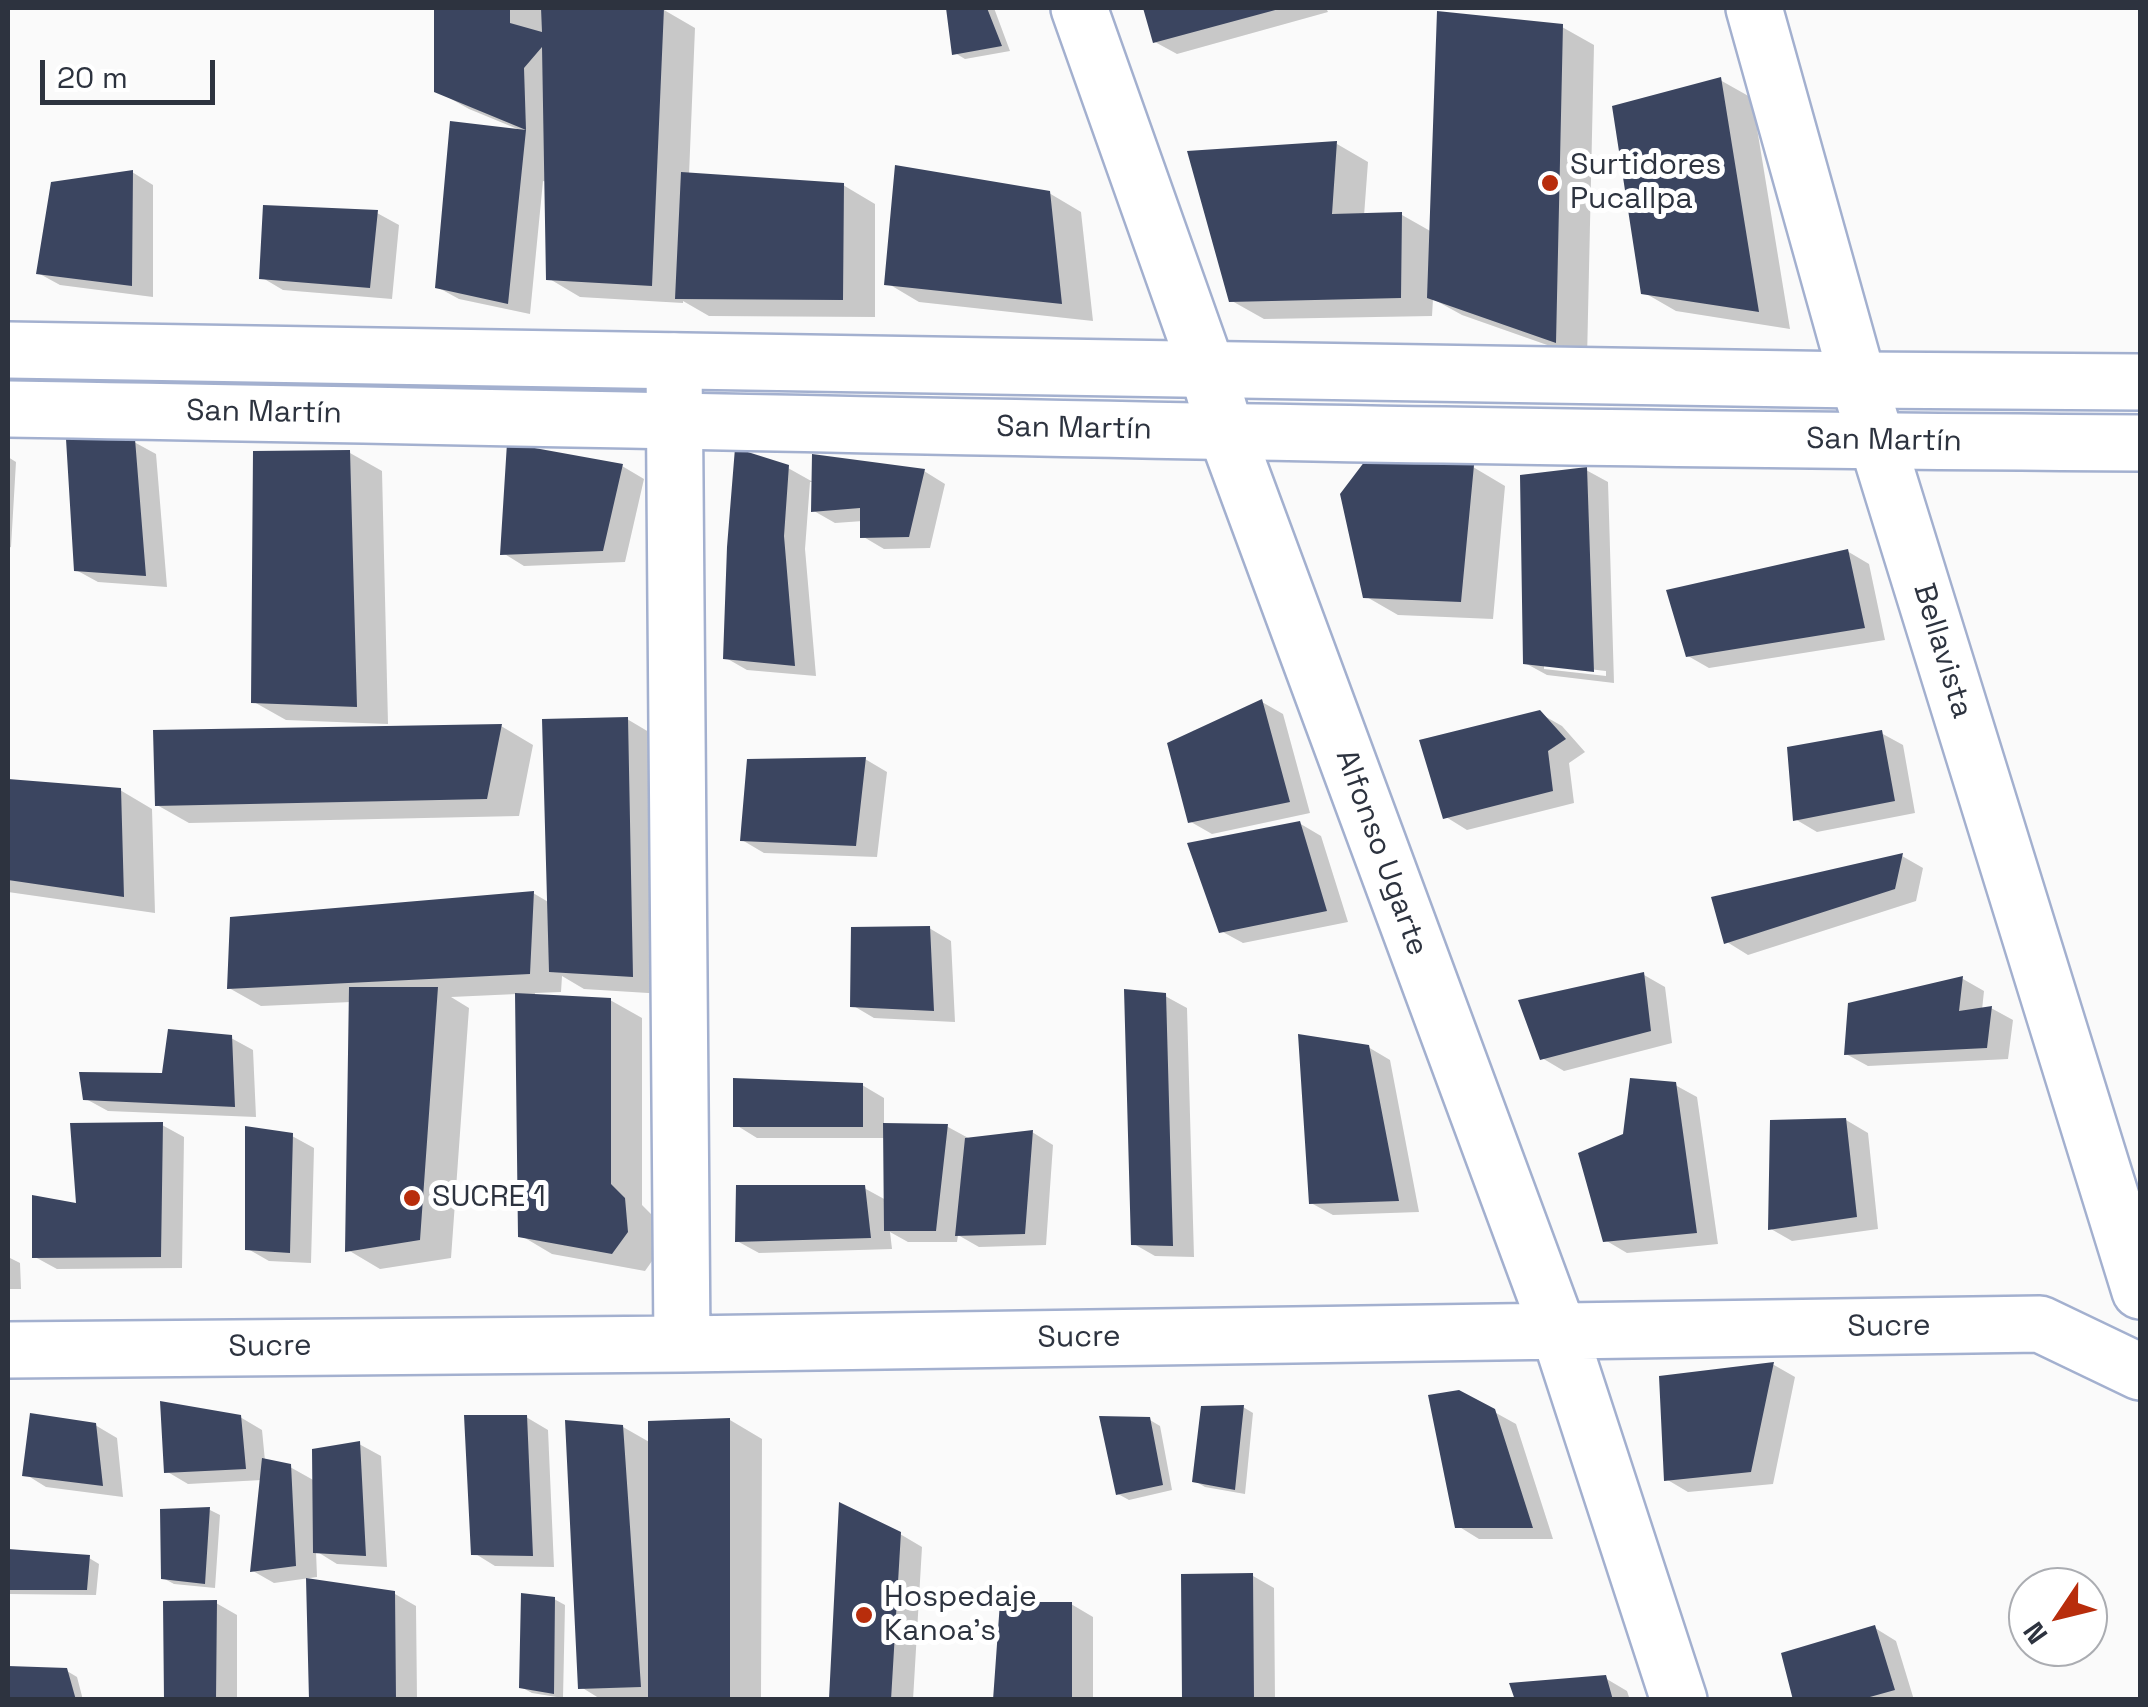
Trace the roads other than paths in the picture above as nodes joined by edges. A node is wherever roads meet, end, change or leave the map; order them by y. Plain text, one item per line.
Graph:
1 (1078, 8) edge
2 (1754, 8) edge
3 (8, 350) edge
4 (674, 362) junction
5 (1207, 368) junction
6 (1858, 380) junction
7 (2140, 382) edge
8 (8, 409) edge
9 (674, 420) junction
10 (1226, 432) junction
11 (1878, 442) junction
12 (2140, 443) edge
13 (2140, 1291) edge
14 (1559, 1332) junction
15 (682, 1344) junction
16 (8, 1350) edge
17 (2140, 1372) edge
18 (1679, 1700) edge

1 - 5 street, Alfonso Ugarte
2 - 6 street, Bellavista
3 - 4 street, San Martín
4 - 5 street, San Martín
4 - 9 street
5 - 6 street, San Martín
5 - 10 street, Alfonso Ugarte
6 - 7 street, San Martín
6 - 11 street, Bellavista
8 - 9 street, San Martín
9 - 10 street, San Martín
9 - 15 street
10 - 11 street, San Martín
10 - 14 street, Alfonso Ugarte
11 - 12 street, San Martín
11 - 13 street, Bellavista
14 - 15 street, Sucre
14 - 17 street, Sucre
14 - 18 street, Alfonso Ugarte
15 - 16 street, Sucre

